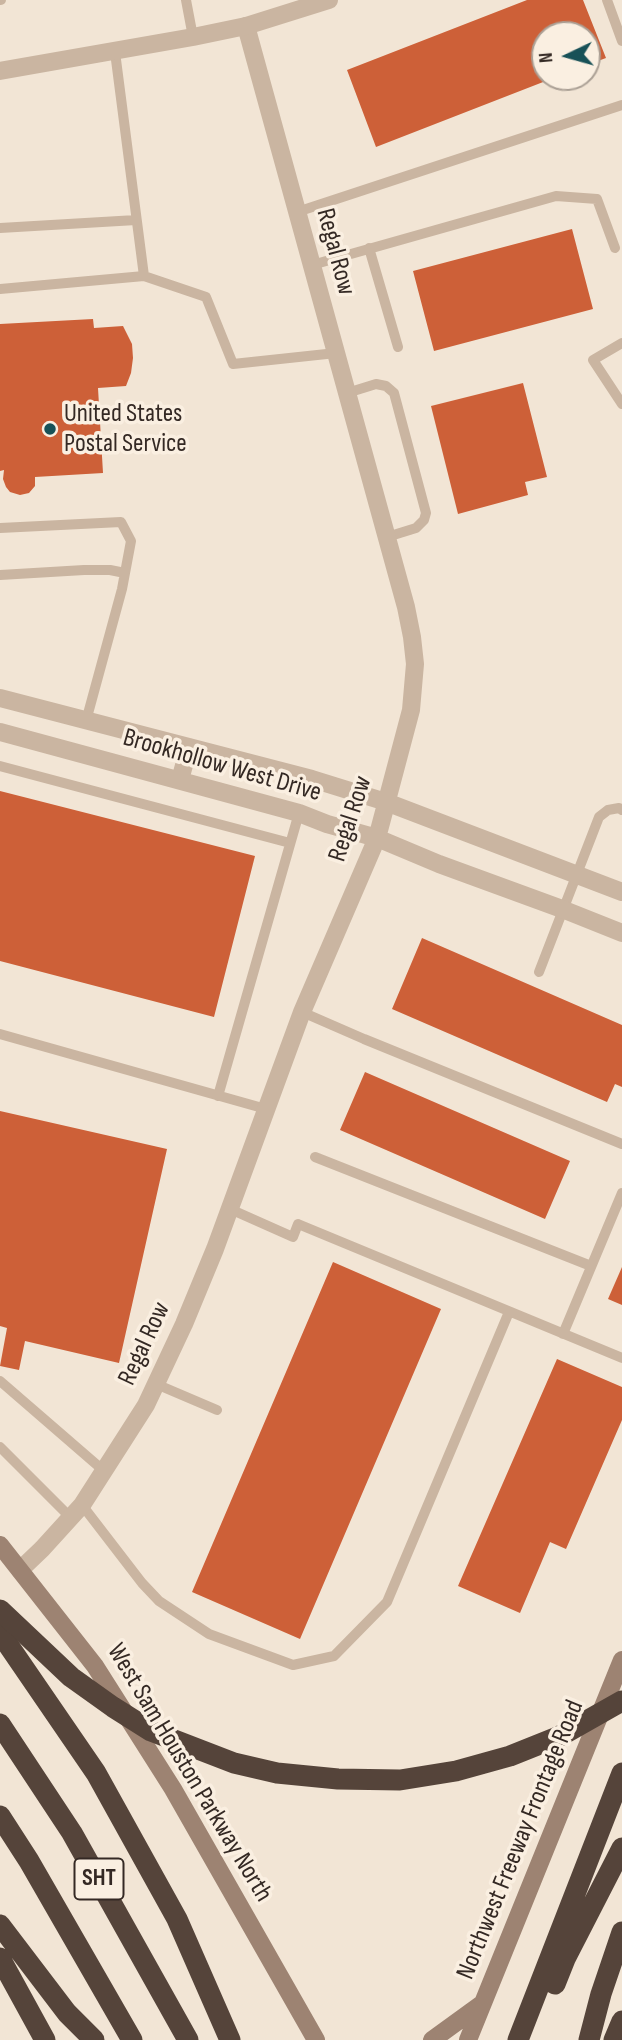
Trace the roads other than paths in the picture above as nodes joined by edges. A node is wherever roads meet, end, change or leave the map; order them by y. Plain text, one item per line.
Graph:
1 (186, 0) edge
2 (607, 0) edge
3 (325, 1) edge
4 (246, 26) junction
5 (193, 37) junction
6 (622, 41) edge
7 (115, 52) junction
8 (0, 71) edge
9 (622, 105) edge
10 (297, 212) junction
11 (136, 220) junction
12 (0, 228) edge
13 (369, 248) junction
14 (615, 248) dead end
15 (312, 265) junction
16 (144, 276) junction
17 (0, 289) edge
18 (622, 342) edge
19 (398, 347) dead end
20 (336, 353) junction
21 (347, 393) junction
22 (622, 404) edge
23 (0, 528) edge
24 (387, 537) junction
25 (125, 573) junction
26 (0, 575) edge
27 (0, 698) edge
28 (86, 721) junction
29 (0, 732) edge
30 (189, 747) junction
31 (0, 766) edge
32 (180, 780) junction
33 (386, 802) junction
34 (622, 810) edge
35 (299, 813) junction
36 (377, 838) junction
37 (290, 844) junction
38 (576, 874) junction
39 (622, 892) edge
40 (562, 909) junction
41 (622, 933) edge
42 (539, 972) dead end
43 (302, 1012) junction
44 (0, 1034) edge
45 (218, 1096) junction
46 (266, 1109) junction
47 (622, 1144) edge
48 (315, 1157) dead end
49 (622, 1194) edge
50 (230, 1209) junction
51 (591, 1266) junction
52 (509, 1312) junction
53 (563, 1334) junction
54 (622, 1358) edge
55 (0, 1381) edge
56 (156, 1384) junction
57 (217, 1410) dead end
58 (0, 1447) edge
59 (104, 1471) junction
60 (76, 1511) junction
61 (0, 1545) edge
62 (20, 1570) junction
63 (0, 1610) edge
64 (0, 1633) edge
65 (622, 1660) edge
66 (622, 1701) edge
67 (0, 1724) edge
68 (622, 1773) edge
69 (0, 1816) edge
70 (622, 1848) edge
71 (0, 1926) edge
72 (622, 1932) edge
73 (0, 1958) edge
74 (483, 2003) junction
75 (622, 2021) edge
76 (317, 2039) edge
77 (45, 2040) edge
78 (94, 2040) edge
79 (132, 2040) edge
80 (188, 2040) edge
81 (230, 2040) edge
82 (432, 2040) edge
83 (468, 2040) edge
84 (519, 2040) edge
85 (533, 2040) edge
86 (589, 2040) edge
87 (614, 2040) edge

1 - 5 lane
2 - 6 lane
3 - 4 street
4 - 5 street
4 - 10 street, Regal Row
5 - 7 street
7 - 8 street
7 - 11 lane
9 - 10 lane
10 - 15 street, Regal Row
11 - 12 lane
11 - 16 lane
13 - 14 lane
13 - 15 lane
13 - 19 lane
15 - 20 street, Regal Row
16 - 17 lane
16 - 20 lane
18 - 22 lane
20 - 21 street, Regal Row
21 - 24 street, Regal Row
21 - 24 lane
23 - 25 lane
24 - 33 street, Regal Row
25 - 26 lane
25 - 28 lane
27 - 28 street, Brookhollow West Drive
28 - 30 street, Brookhollow West Drive
29 - 32 street, Brookhollow West Drive
30 - 32 street
30 - 33 street, Brookhollow West Drive
31 - 37 lane
32 - 35 street, Brookhollow West Drive
33 - 36 street, Regal Row
33 - 38 street, Brookhollow West Drive
34 - 38 lane
35 - 36 street, Brookhollow West Drive
35 - 37 lane
36 - 40 street, Brookhollow West Drive
36 - 43 street, Regal Row
37 - 45 lane
38 - 39 street, Brookhollow West Drive
38 - 40 lane
40 - 41 street, Brookhollow West Drive
40 - 42 lane
43 - 46 street, Regal Row
43 - 47 lane
44 - 45 lane
45 - 46 lane
46 - 50 street, Regal Row
48 - 51 lane
49 - 51 lane
50 - 52 lane
50 - 56 street, Regal Row
51 - 53 lane
52 - 53 lane
52 - 60 lane
53 - 54 lane
55 - 59 lane
56 - 57 lane
56 - 59 street, Regal Row
58 - 60 lane
59 - 60 street, Regal Row
60 - 62 street, Regal Row
61 - 62 main road, West Sam Houston Parkway North
62 - 76 main road, West Sam Houston Parkway North
63 - 66 highway, bridge
64 - 81 highway
65 - 74 main road, Northwest Freeway Frontage Road
67 - 80 highway, SHT
68 - 84 highway
69 - 79 highway, SHT
70 - 85 highway
71 - 78 highway
72 - 86 highway
73 - 77 highway
74 - 82 main road
74 - 83 main road, Northwest Freeway Frontage Road
75 - 87 highway

